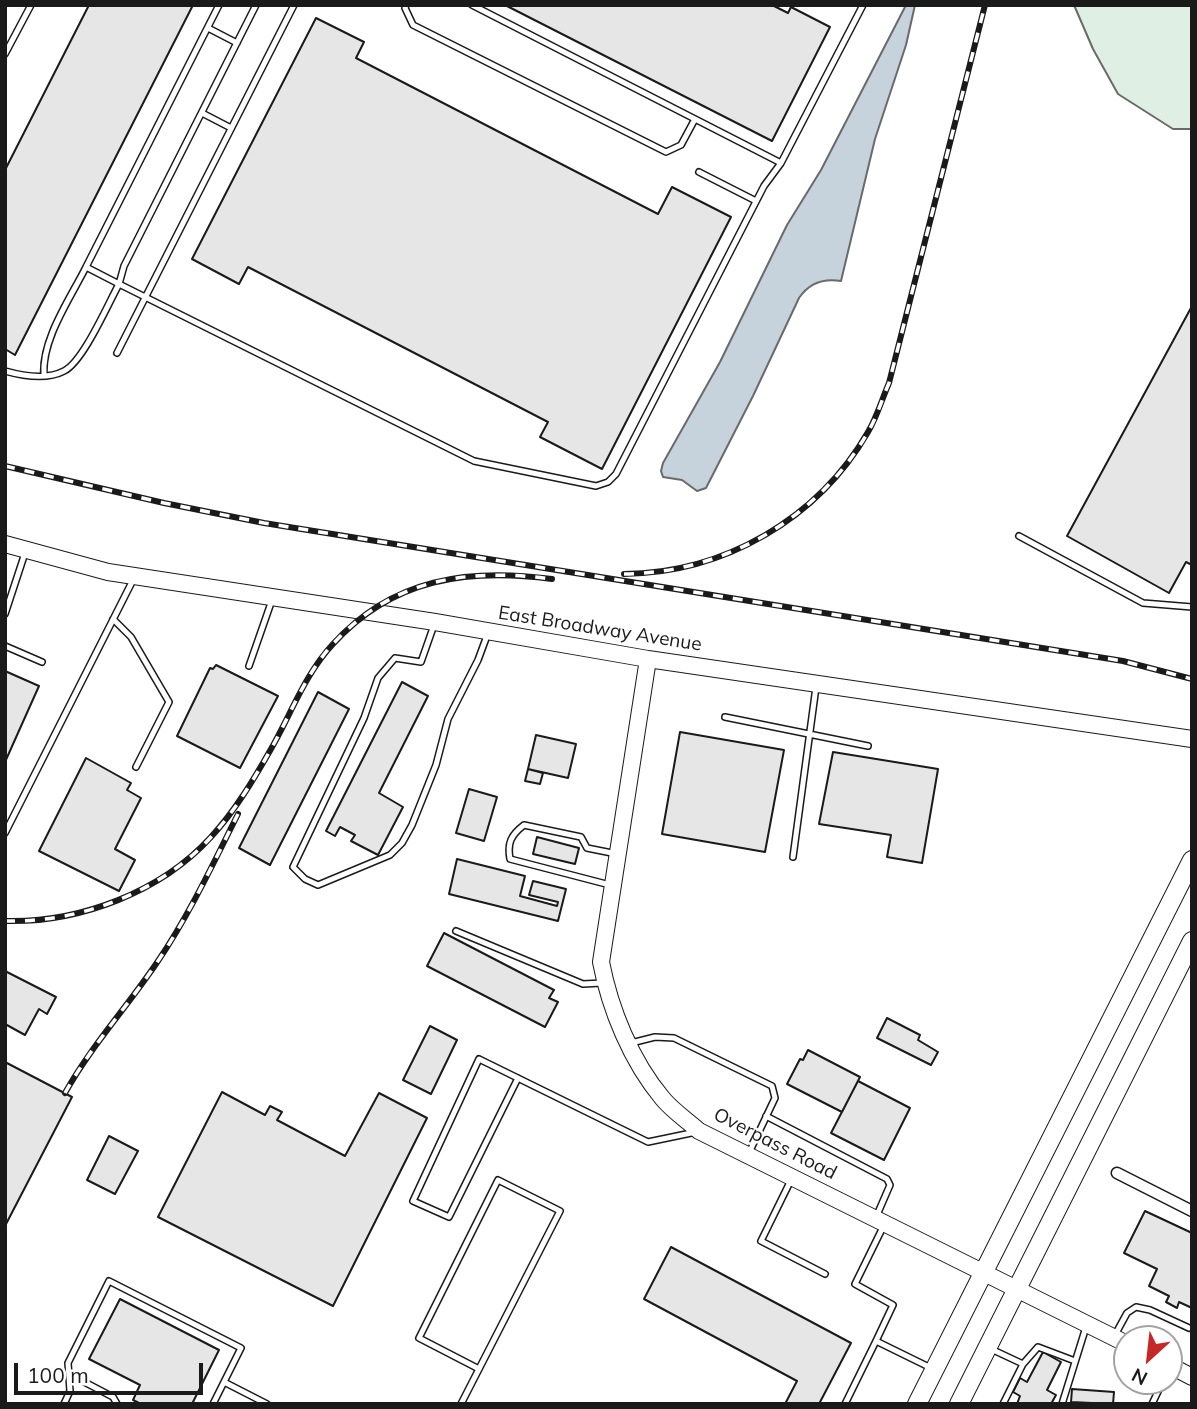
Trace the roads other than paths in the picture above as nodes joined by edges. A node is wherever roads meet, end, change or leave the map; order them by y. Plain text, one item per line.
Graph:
1 (31, 5) edge
2 (219, 5) edge
3 (256, 5) edge
4 (294, 5) edge
5 (406, 5) edge
6 (472, 5) edge
7 (863, 5) edge
8 (208, 28) junction
9 (237, 43) junction
10 (5, 54) edge
11 (202, 113) junction
12 (695, 119) junction
13 (231, 128) junction
14 (781, 163) junction
15 (699, 172) dead end
16 (756, 201) junction
17 (86, 267) junction
18 (119, 284) junction
19 (145, 297) junction
20 (117, 353) dead end
21 (5, 371) edge
22 (44, 376) junction
23 (1019, 536) dead end
24 (5, 544) edge
25 (26, 550) junction
26 (136, 576) junction
27 (273, 597) junction
28 (1192, 607) edge
29 (5, 614) edge
30 (113, 620) junction
31 (435, 622) junction
32 (489, 632) junction
33 (5, 646) edge
34 (648, 659) junction
35 (42, 662) dead end
36 (248, 666) dead end
37 (817, 684) junction
38 (725, 717) dead end
39 (810, 733) junction
40 (1192, 739) edge
41 (868, 746) dead end
42 (136, 767) dead end
43 (5, 833) edge
44 (618, 854) junction
45 (793, 857) dead end
46 (1192, 860) edge
47 (613, 886) junction
48 (456, 931) dead end
49 (1192, 941) edge
50 (605, 982) junction
51 (628, 1044) junction
52 (518, 1078) junction
53 (766, 1116) junction
54 (699, 1131) junction
55 (748, 1155) junction
56 (1117, 1173) dead end
57 (793, 1177) junction
58 (1192, 1211) edge
59 (880, 1220) junction
60 (984, 1271) junction
61 (825, 1274) dead end
62 (1017, 1288) junction
63 (1087, 1324) junction
64 (1124, 1325) edge
65 (1182, 1325) edge
66 (1183, 1325) edge
67 (1189, 1328) dead end
68 (1113, 1337) edge
69 (876, 1341) junction
70 (987, 1348) junction
71 (1075, 1361) junction
72 (1023, 1364) junction
73 (479, 1369) junction
74 (934, 1369) junction
75 (69, 1374) junction
76 (224, 1382) junction
77 (64, 1404) edge
78 (117, 1404) edge
79 (213, 1404) edge
80 (267, 1404) edge
81 (461, 1404) edge
82 (845, 1404) edge
83 (917, 1404) edge
84 (958, 1404) edge
85 (1003, 1404) edge
86 (1062, 1404) edge

1 - 10 lane
2 - 8 lane
3 - 9 lane
4 - 13 lane
5 - 12 lane
6 - 12 lane
7 - 14 lane
8 - 9 lane
8 - 17 lane
9 - 11 lane
11 - 13 lane
11 - 18 lane
12 - 14 lane
13 - 19 lane
14 - 16 lane
15 - 16 lane
16 - 19 lane
17 - 18 lane
17 - 22 lane
18 - 19 lane
18 - 22 lane
19 - 20 lane
21 - 22 lane
23 - 28 lane
24 - 25 main road, East Broadway Avenue
25 - 26 main road, East Broadway Avenue
25 - 29 lane
26 - 27 main road, East Broadway Avenue
26 - 30 lane
27 - 31 main road, East Broadway Avenue
27 - 36 lane
30 - 42 lane
30 - 43 lane
31 - 32 main road, East Broadway Avenue
31 - 32 lane
32 - 34 main road, East Broadway Avenue
33 - 35 lane
34 - 37 main road, East Broadway Avenue
34 - 44 main road, Overpass Road
37 - 39 lane
37 - 40 main road, East Broadway Avenue
38 - 39 lane
39 - 41 lane
39 - 45 lane
44 - 47 main road, Overpass Road
44 - 47 lane
46 - 60 main road
47 - 50 main road, Overpass Road
48 - 50 lane
49 - 62 main road
50 - 51 main road, Overpass Road
51 - 53 lane
51 - 54 main road, Overpass Road
52 - 52 lane
52 - 54 lane
53 - 55 lane
53 - 59 lane
54 - 55 main road, Overpass Road
55 - 57 main road, Overpass Road
56 - 58 street
57 - 59 main road, Overpass Road
57 - 61 lane
59 - 60 main road, Overpass Road
59 - 69 lane
60 - 62 main road, Overpass Road
60 - 74 main road
62 - 63 main road, Overpass Road
62 - 70 main road
63 - 68 main road, Overpass Road
63 - 71 lane
64 - 65 lane
66 - 67 lane
69 - 74 lane
69 - 82 lane
70 - 72 lane
70 - 84 main road
71 - 72 lane
71 - 86 lane
72 - 85 lane
73 - 73 lane
73 - 81 lane
74 - 83 main road
75 - 76 lane
75 - 77 lane
75 - 78 lane
76 - 79 lane
76 - 80 lane

